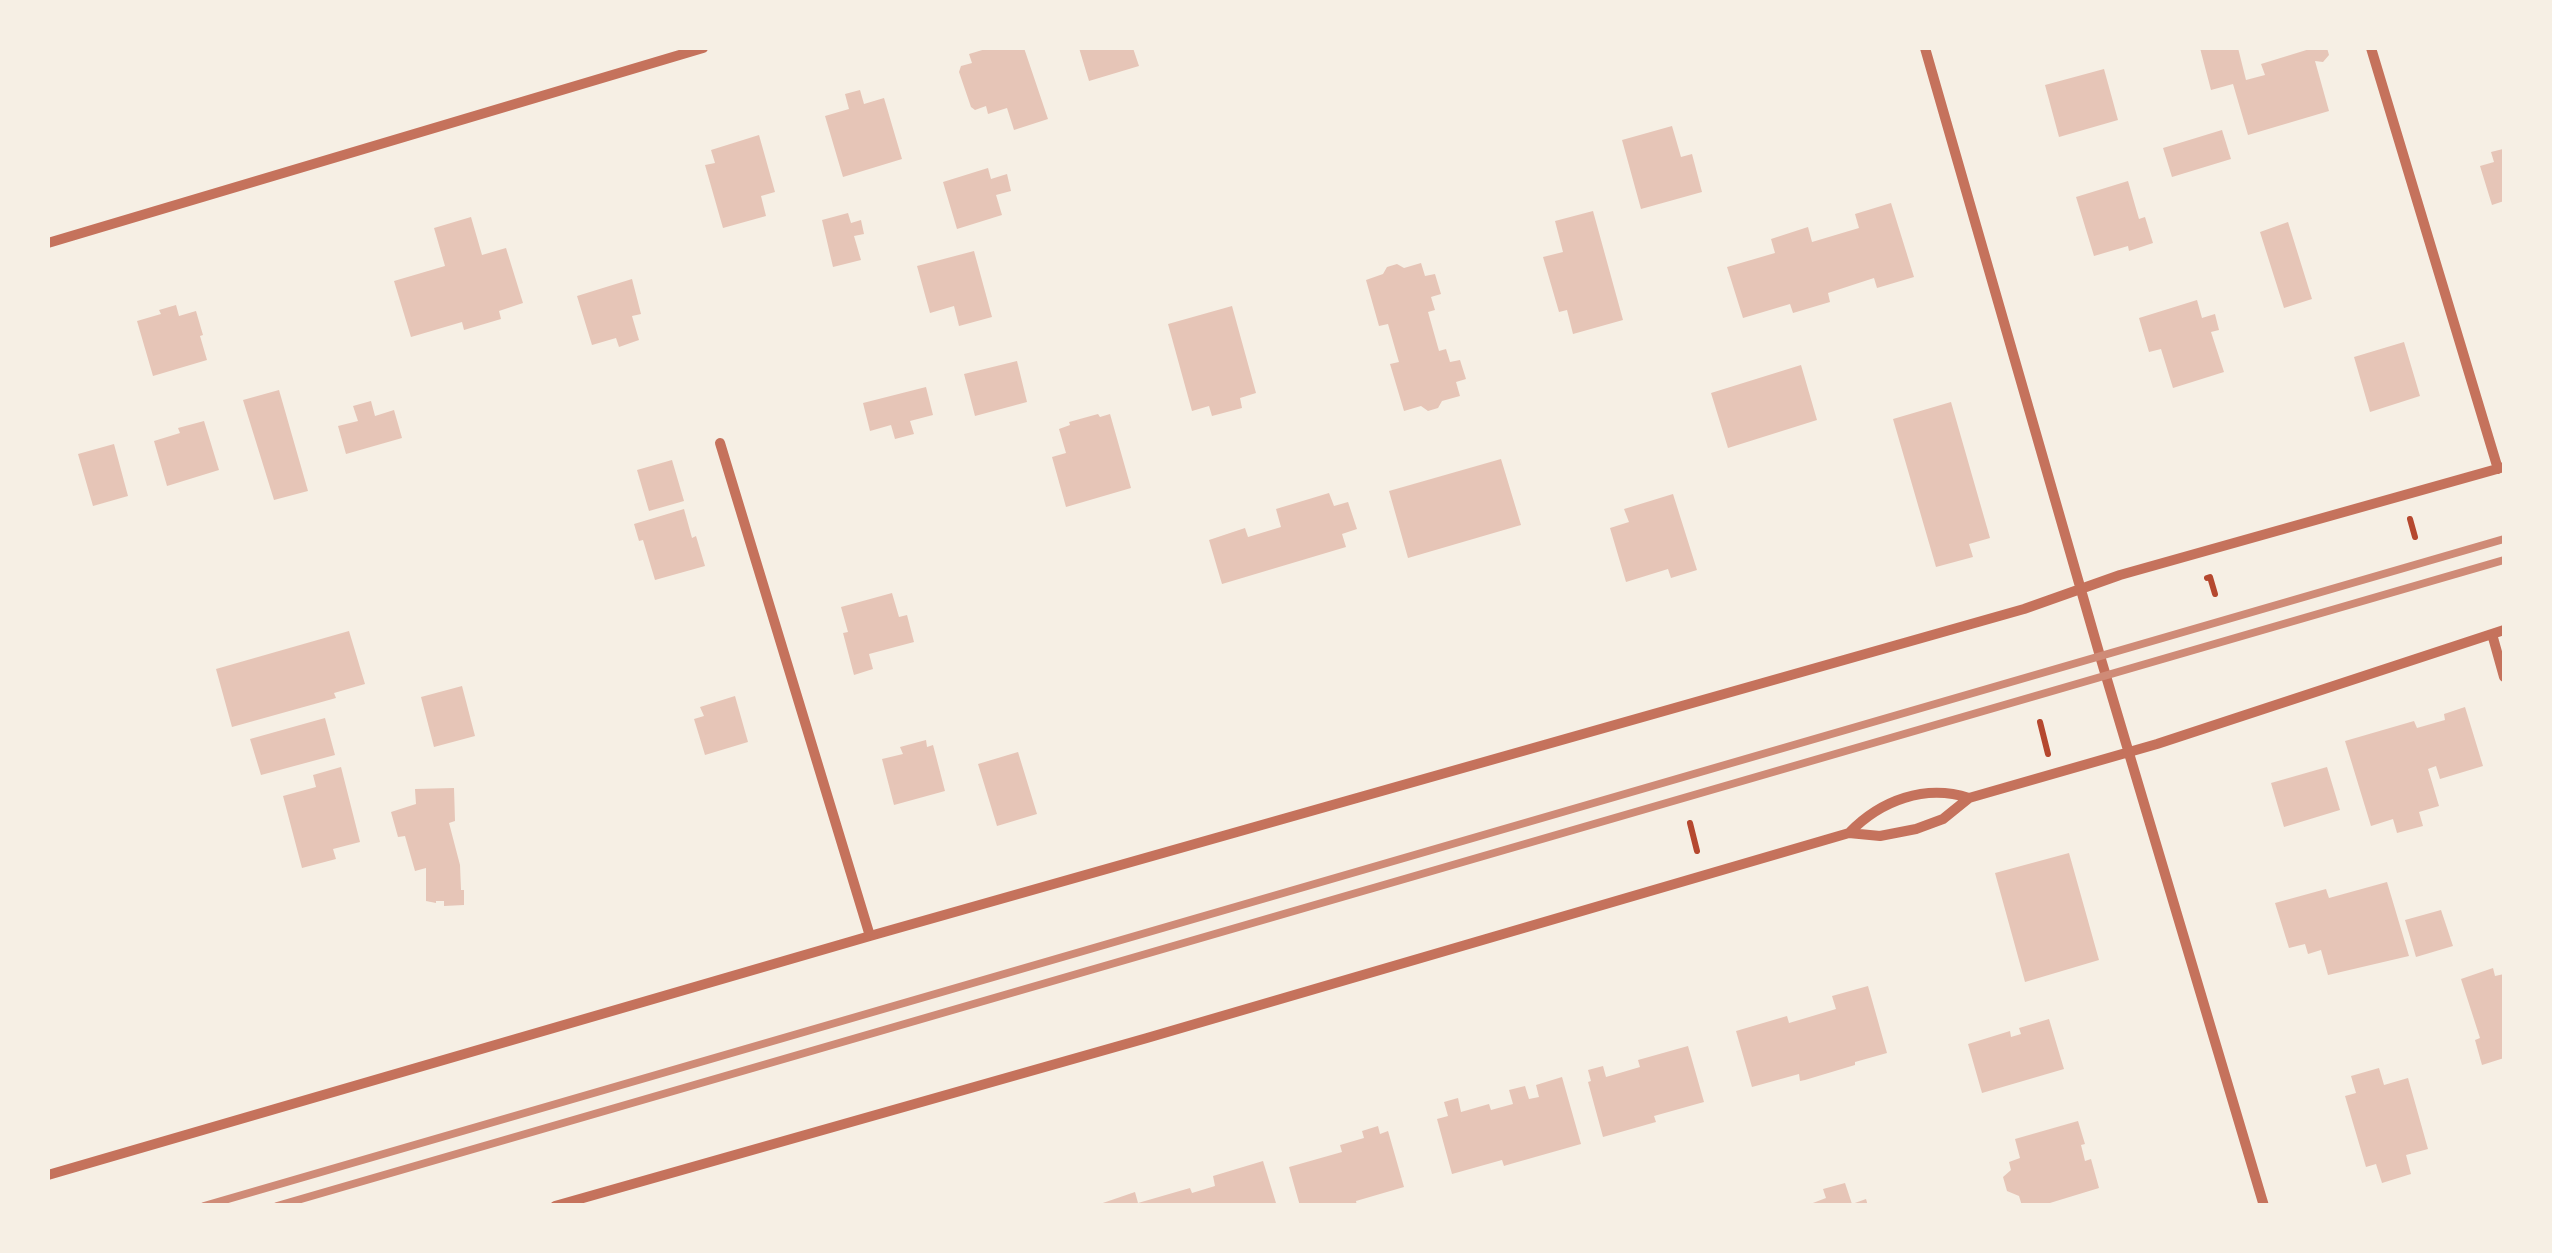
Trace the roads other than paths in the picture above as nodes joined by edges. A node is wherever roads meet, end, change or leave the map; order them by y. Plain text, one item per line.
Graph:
1 (703, 48) edge
2 (1925, 48) edge
3 (2371, 48) edge
4 (48, 243) edge
5 (720, 443) dead end
6 (2502, 468) edge
7 (2082, 588) junction
8 (2504, 630) edge
9 (2492, 634) junction
10 (2504, 677) edge
11 (2129, 752) junction
12 (1970, 798) junction
13 (1849, 833) junction
14 (870, 936) junction
15 (48, 1175) edge
16 (555, 1206) edge
17 (2264, 1206) edge

1 - 4 street
2 - 7 street
3 - 6 street
5 - 14 street
6 - 7 street
7 - 11 street
7 - 14 street
8 - 9 street
9 - 10 street
9 - 11 street
11 - 12 street
11 - 17 street
12 - 13 street
12 - 13 street
13 - 16 street
14 - 15 street

